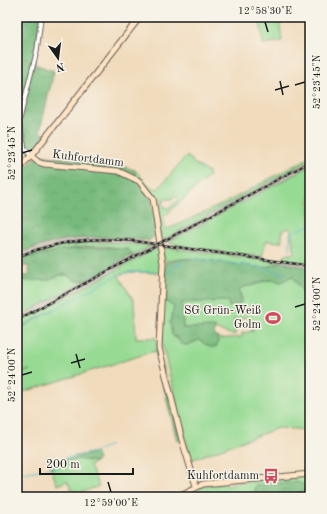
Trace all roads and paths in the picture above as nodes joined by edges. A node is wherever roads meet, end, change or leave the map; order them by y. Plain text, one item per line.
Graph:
1 (41, 17) edge
2 (140, 17) edge
3 (31, 156) junction
4 (17, 170) edge
5 (310, 474) edge
6 (196, 486) junction
7 (177, 497) edge

1 - 3 street
2 - 3 street
3 - 4 street
3 - 6 street, Kuhfortdamm
5 - 6 street
6 - 7 street

